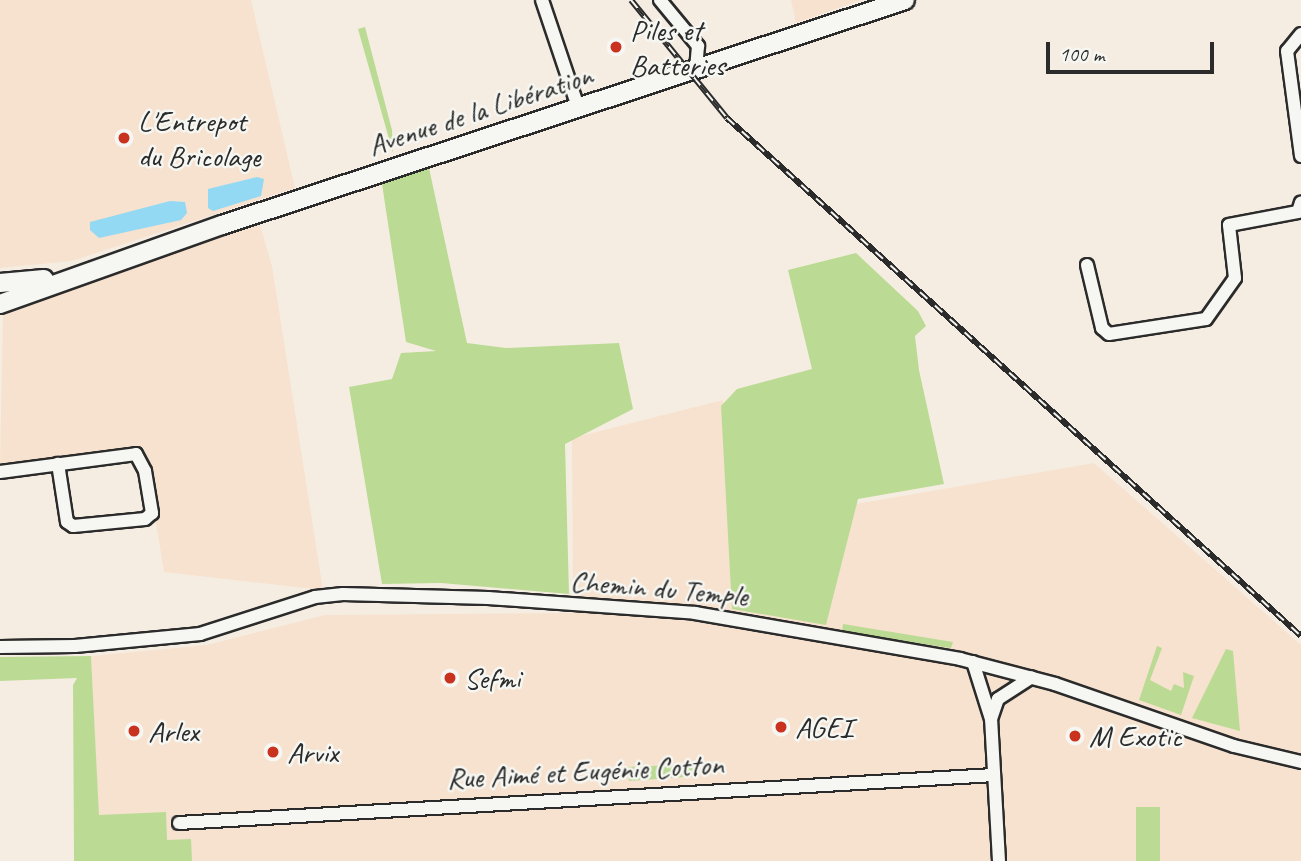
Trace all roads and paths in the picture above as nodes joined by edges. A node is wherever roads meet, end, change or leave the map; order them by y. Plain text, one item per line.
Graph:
1 (542, 0) edge
2 (660, 0) edge
3 (905, 0) edge
4 (1301, 34) edge
5 (698, 46) junction
6 (717, 60) junction
7 (696, 67) junction
8 (578, 107) junction
9 (1301, 156) edge
10 (1301, 202) edge
11 (1087, 265) dead end
12 (75, 276) junction
13 (0, 283) edge
14 (0, 304) edge
15 (58, 464) junction
16 (0, 471) edge
17 (0, 647) edge
18 (973, 662) junction
19 (1032, 677) junction
20 (991, 719) junction
21 (1301, 762) edge
22 (994, 775) junction
23 (179, 823) dead end
24 (999, 861) edge

1 - 8 street
2 - 5 street
3 - 6 main road, Avenue de la Libération
4 - 9 street
5 - 6 street
5 - 7 street
6 - 7 main road, Avenue de la Libération
7 - 8 main road, Avenue de la Libération
8 - 12 main road, Avenue de la Libération
10 - 11 street
12 - 13 main road, Avenue de la Libération
12 - 14 main road, Avenue de la Libération
15 - 15 street
15 - 16 street
17 - 18 street, Chemin du Temple
18 - 19 street, Chemin du Temple
18 - 20 street
19 - 20 street
19 - 21 street, Chemin du Temple
20 - 22 street
22 - 23 street, Rue Aimé et Eugénie Cotton
22 - 24 street

